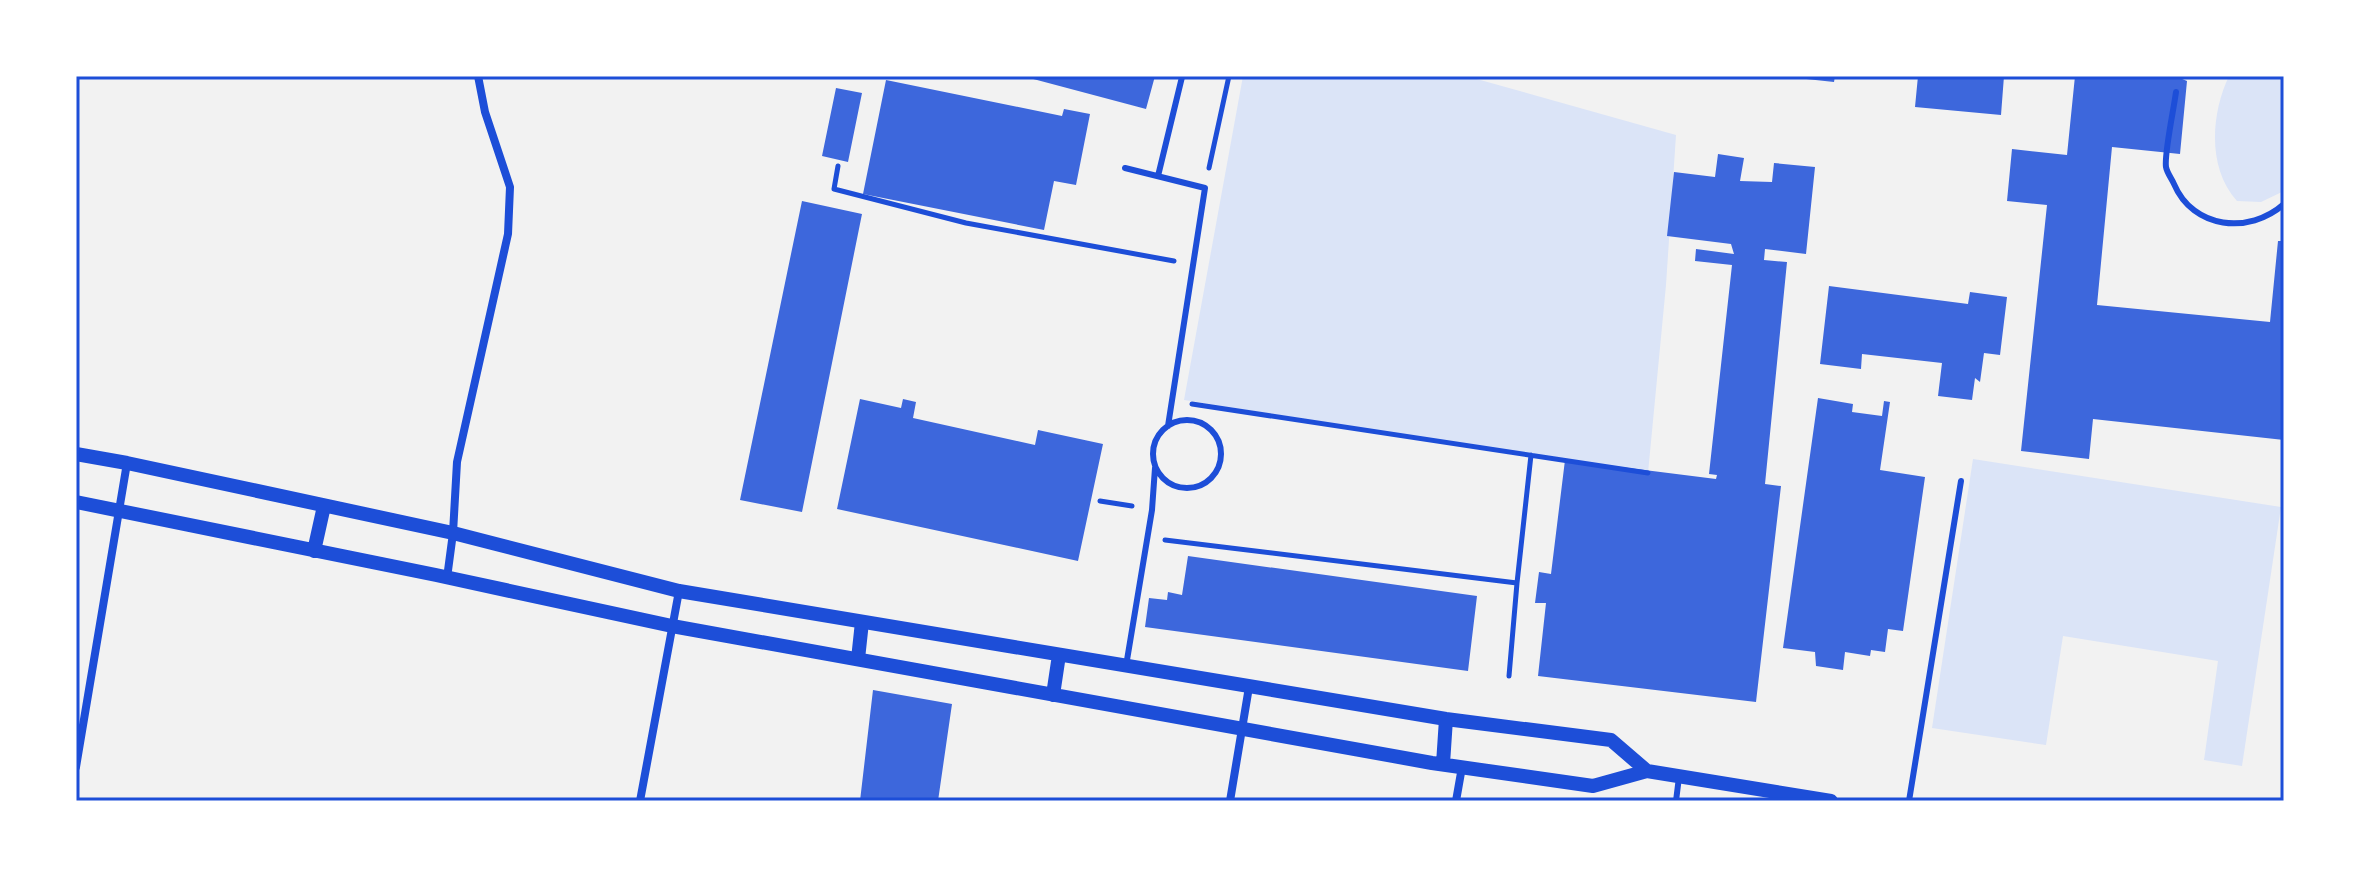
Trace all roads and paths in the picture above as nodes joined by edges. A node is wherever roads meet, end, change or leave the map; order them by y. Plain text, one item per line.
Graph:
1 (478, 76) edge
2 (1229, 76) edge
3 (1182, 77) edge
4 (2176, 92) dead end
5 (838, 166) dead end
6 (1125, 168) dead end
7 (1158, 176) junction
8 (1205, 188) junction
9 (2284, 204) edge
10 (1194, 265) junction
11 (1171, 401) junction
12 (1168, 426) junction
13 (76, 454) edge
14 (1531, 455) junction
15 (127, 463) junction
16 (1155, 468) junction
17 (1648, 473) dead end
18 (1961, 481) dead end
19 (1100, 501) dead end
20 (76, 502) edge
21 (324, 506) junction
22 (1152, 510) junction
23 (118, 511) junction
24 (453, 533) junction
25 (1148, 538) junction
26 (314, 551) junction
27 (447, 579) junction
28 (1517, 583) junction
29 (679, 591) junction
30 (862, 622) junction
31 (672, 626) junction
32 (1059, 655) junction
33 (858, 659) junction
34 (1126, 666) junction
35 (1509, 676) dead end
36 (1249, 687) junction
37 (1053, 695) junction
38 (1446, 719) junction
39 (1242, 729) junction
40 (1443, 764) junction
41 (76, 767) edge
42 (1462, 767) junction
43 (1647, 771) junction
44 (1679, 777) junction
45 (640, 801) edge
46 (1230, 801) edge
47 (1456, 801) edge
48 (1676, 801) edge
49 (1831, 801) edge
50 (1909, 801) edge

1 - 24 street
2 - 8 path
3 - 7 lane
4 - 9 lane
5 - 10 path
6 - 7 lane
7 - 8 lane
8 - 10 lane
10 - 11 lane
11 - 12 lane
11 - 14 path
12 - 16 lane
12 - 16 lane
13 - 15 street
14 - 17 path
14 - 28 path
15 - 21 street
15 - 23 street
16 - 22 lane
18 - 50 lane
19 - 22 path
20 - 23 street
21 - 24 street
21 - 26 street
22 - 25 lane
23 - 26 street
23 - 41 street
24 - 27 street
24 - 29 street
25 - 28 path
25 - 34 lane
26 - 27 street
27 - 31 street
28 - 35 path
29 - 30 street
29 - 31 street
30 - 32 street
30 - 33 street
31 - 33 street
31 - 45 street
32 - 34 street
32 - 37 street
33 - 37 street
34 - 36 street
36 - 38 street
36 - 39 street
37 - 39 street
38 - 40 street
38 - 43 street
39 - 40 street
39 - 46 street
40 - 42 street
42 - 43 street
42 - 47 street
43 - 44 street
44 - 48 lane
44 - 49 street

